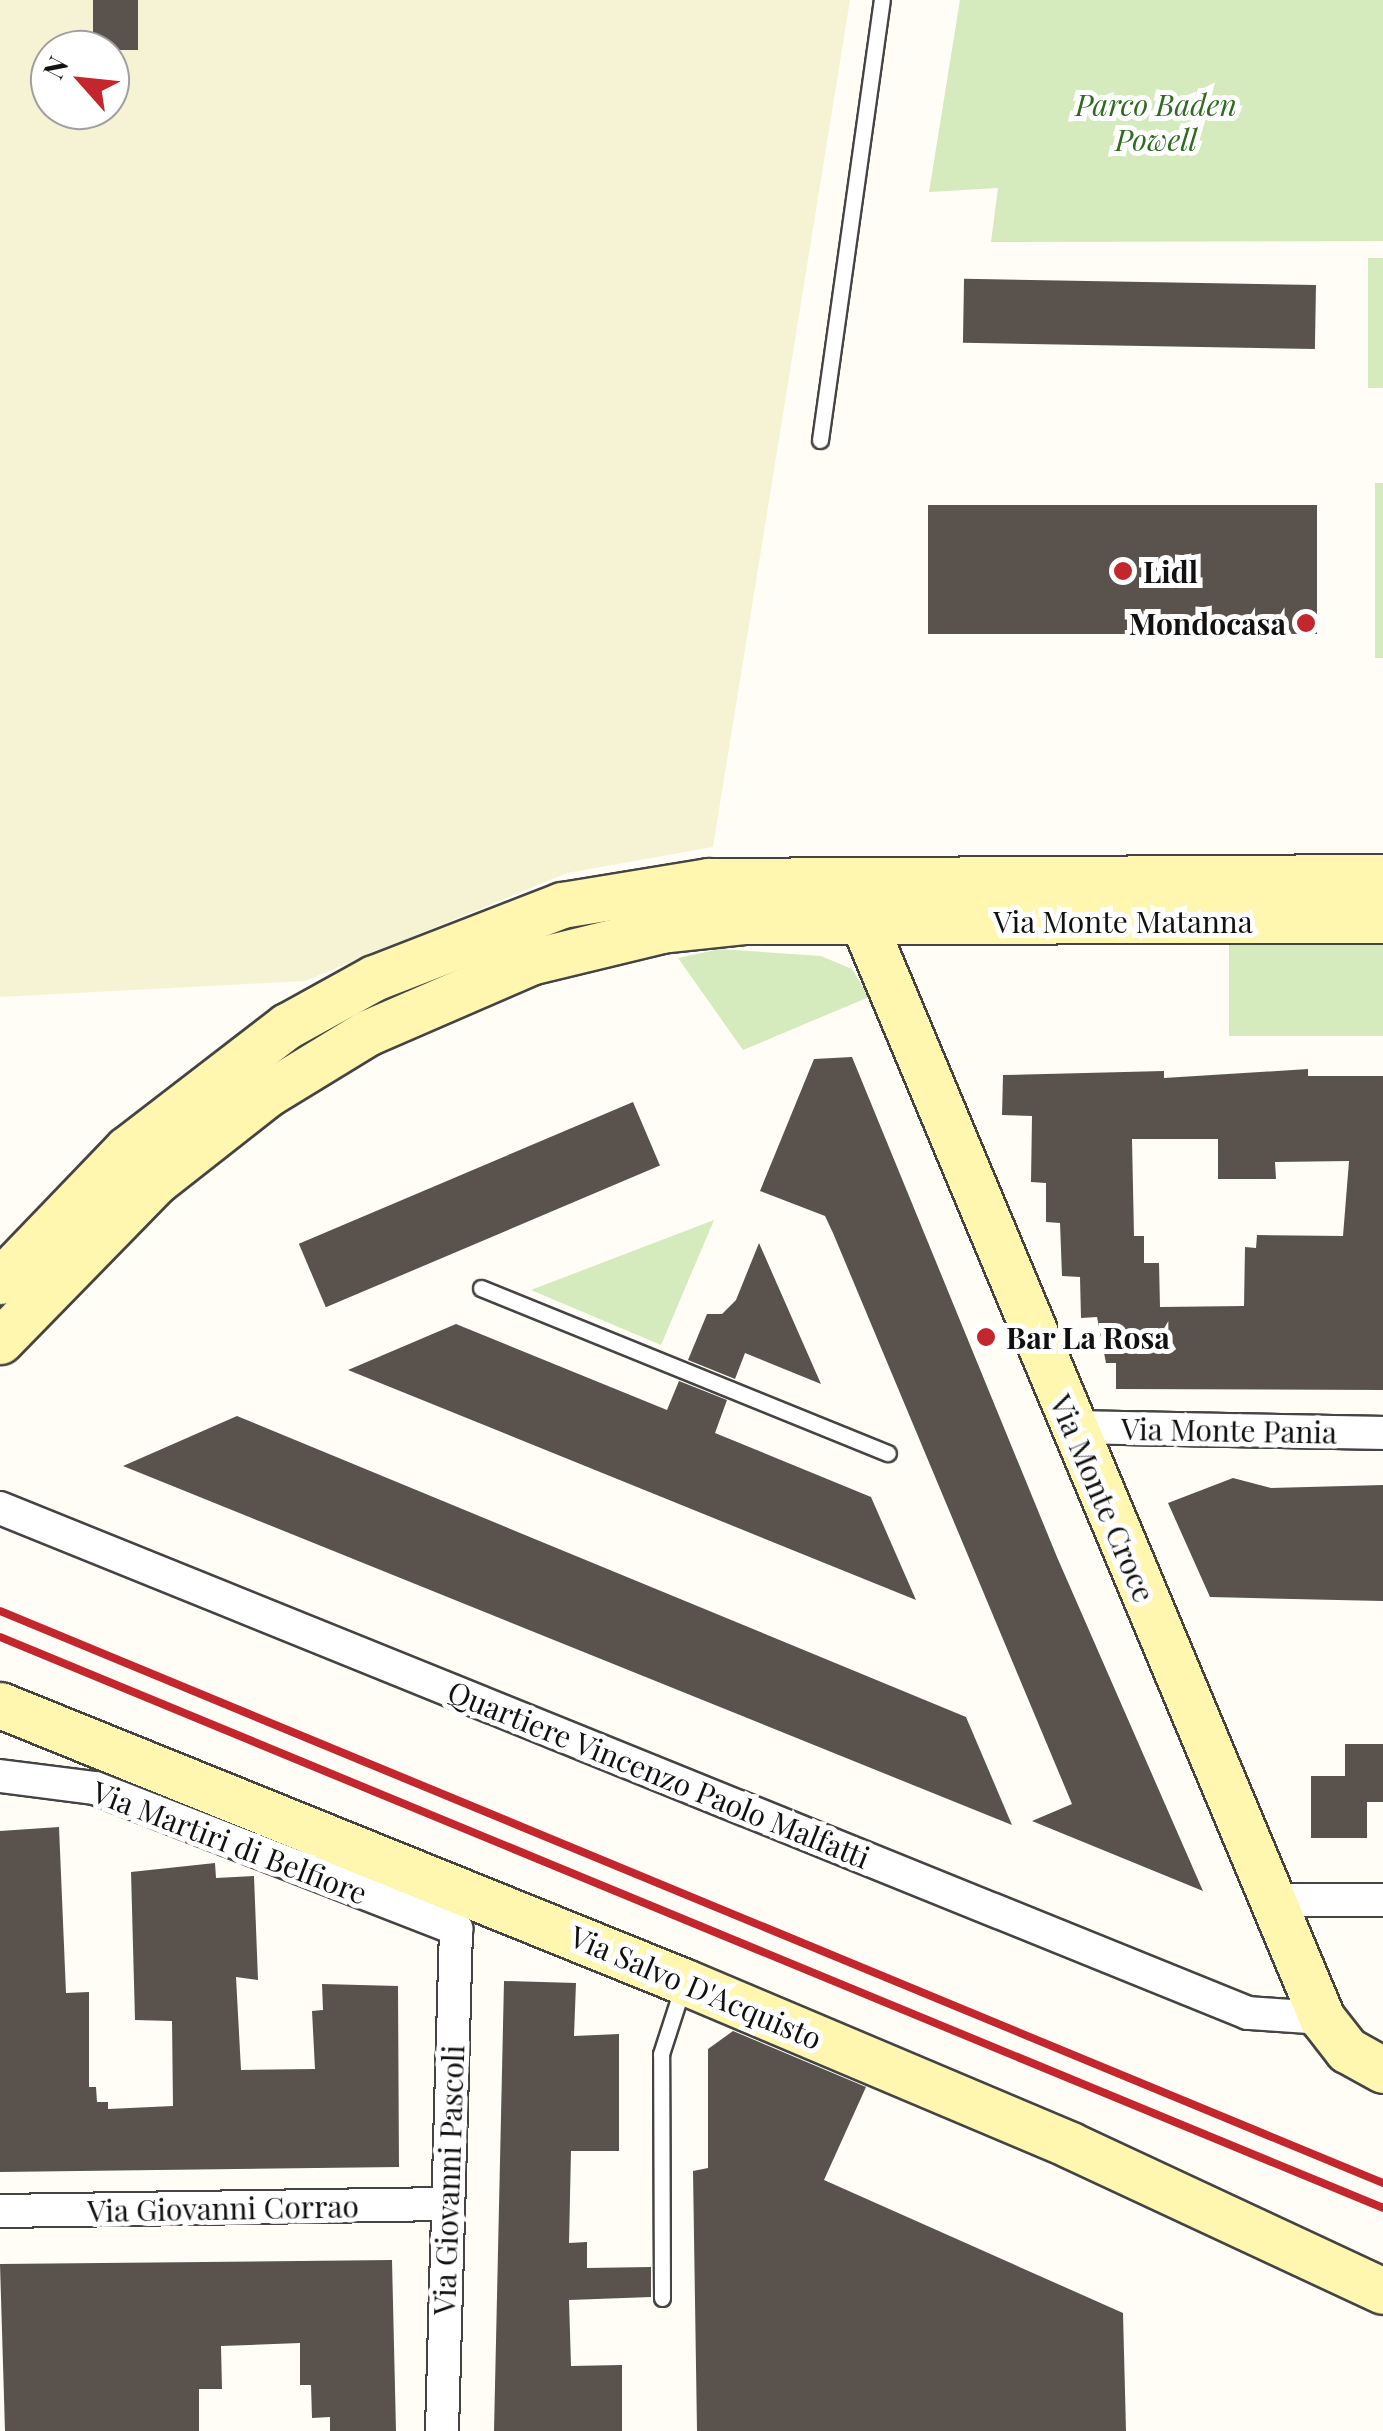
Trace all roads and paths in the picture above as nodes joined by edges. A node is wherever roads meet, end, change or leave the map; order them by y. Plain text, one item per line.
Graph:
1 (882, 0) edge
2 (820, 440) dead end
3 (1383, 877) edge
4 (1383, 920) edge
5 (863, 922) junction
6 (41, 1264) junction
7 (0, 1281) edge
8 (481, 1288) dead end
9 (0, 1341) edge
10 (1074, 1428) junction
11 (1383, 1433) edge
12 (888, 1453) dead end
13 (0, 1508) edge
14 (0, 1705) edge
15 (0, 1776) edge
16 (1273, 1900) junction
17 (1383, 1900) edge
18 (456, 1929) joint
19 (684, 1982) junction
20 (1322, 2018) junction
21 (1383, 2070) edge
22 (445, 2204) junction
23 (0, 2211) edge
24 (1383, 2291) edge
25 (662, 2298) dead end
26 (442, 2431) edge

1 - 2 lane
3 - 6 street, Via Monte Matanna
4 - 5 street, Via Monte Matanna
5 - 6 street, Via Monte Matanna
5 - 10 street, Via Monte Croce
6 - 7 street
6 - 9 street
8 - 12 lane
10 - 11 street, Via Monte Pania
10 - 16 street, Via Monte Croce
13 - 20 street, Quartiere Vincenzo Paolo Malfatti
14 - 19 street, Via Salvo D'Acquisto
15 - 18 street, Via Martiri di Belfiore
16 - 17 street
16 - 20 street, Via Monte Croce
18 - 22 street, Via Giovanni Pascoli
19 - 24 street, Via Salvo D'Acquisto
19 - 25 lane
20 - 21 street, Via Monte Croce
22 - 23 street, Via Giovanni Corrao
22 - 26 street, Via Giovanni Pascoli

